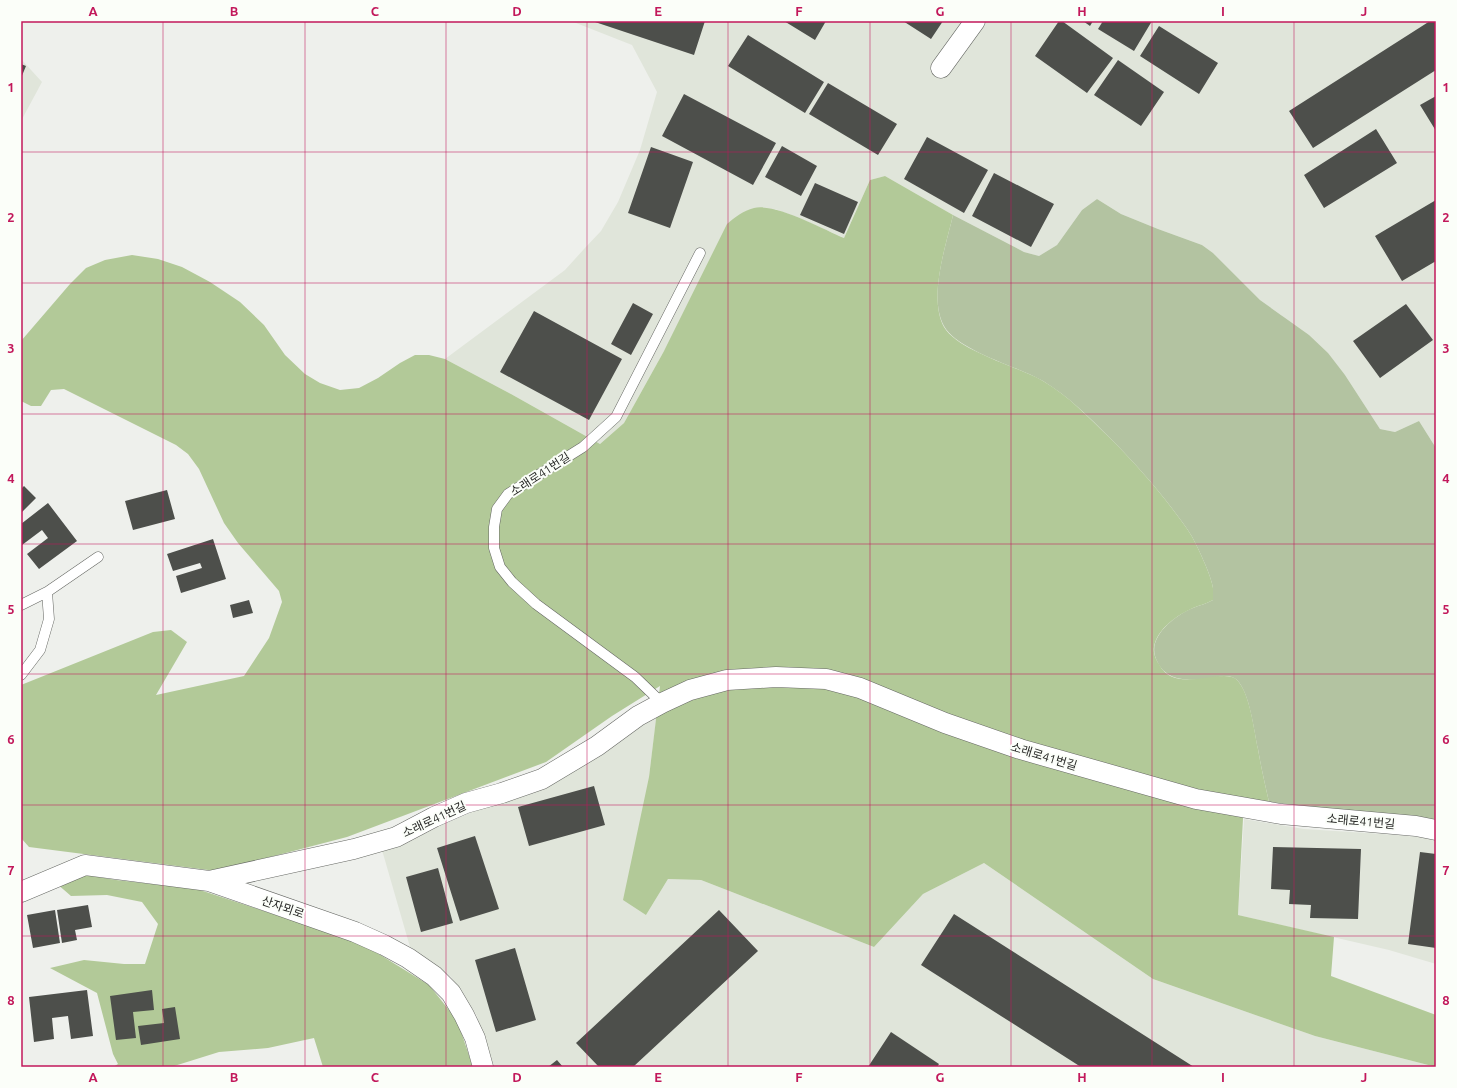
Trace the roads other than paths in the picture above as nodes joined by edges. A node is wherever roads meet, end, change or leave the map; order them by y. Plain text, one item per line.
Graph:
1 (975, 21) edge
2 (941, 68) dead end
3 (700, 253) dead end
4 (98, 557) dead end
5 (47, 592) junction
6 (21, 605) edge
7 (21, 675) edge
8 (662, 703) junction
9 (1436, 830) edge
10 (209, 881) junction
11 (21, 892) edge
12 (483, 1067) edge

1 - 2 street
3 - 8 lane, 소래로41번길
4 - 5 lane
5 - 6 lane
5 - 7 lane
8 - 9 street, 소래로41번길
8 - 10 street, 소래로41번길
10 - 11 street, 산자뫼로
10 - 12 street, 산자뫼로

